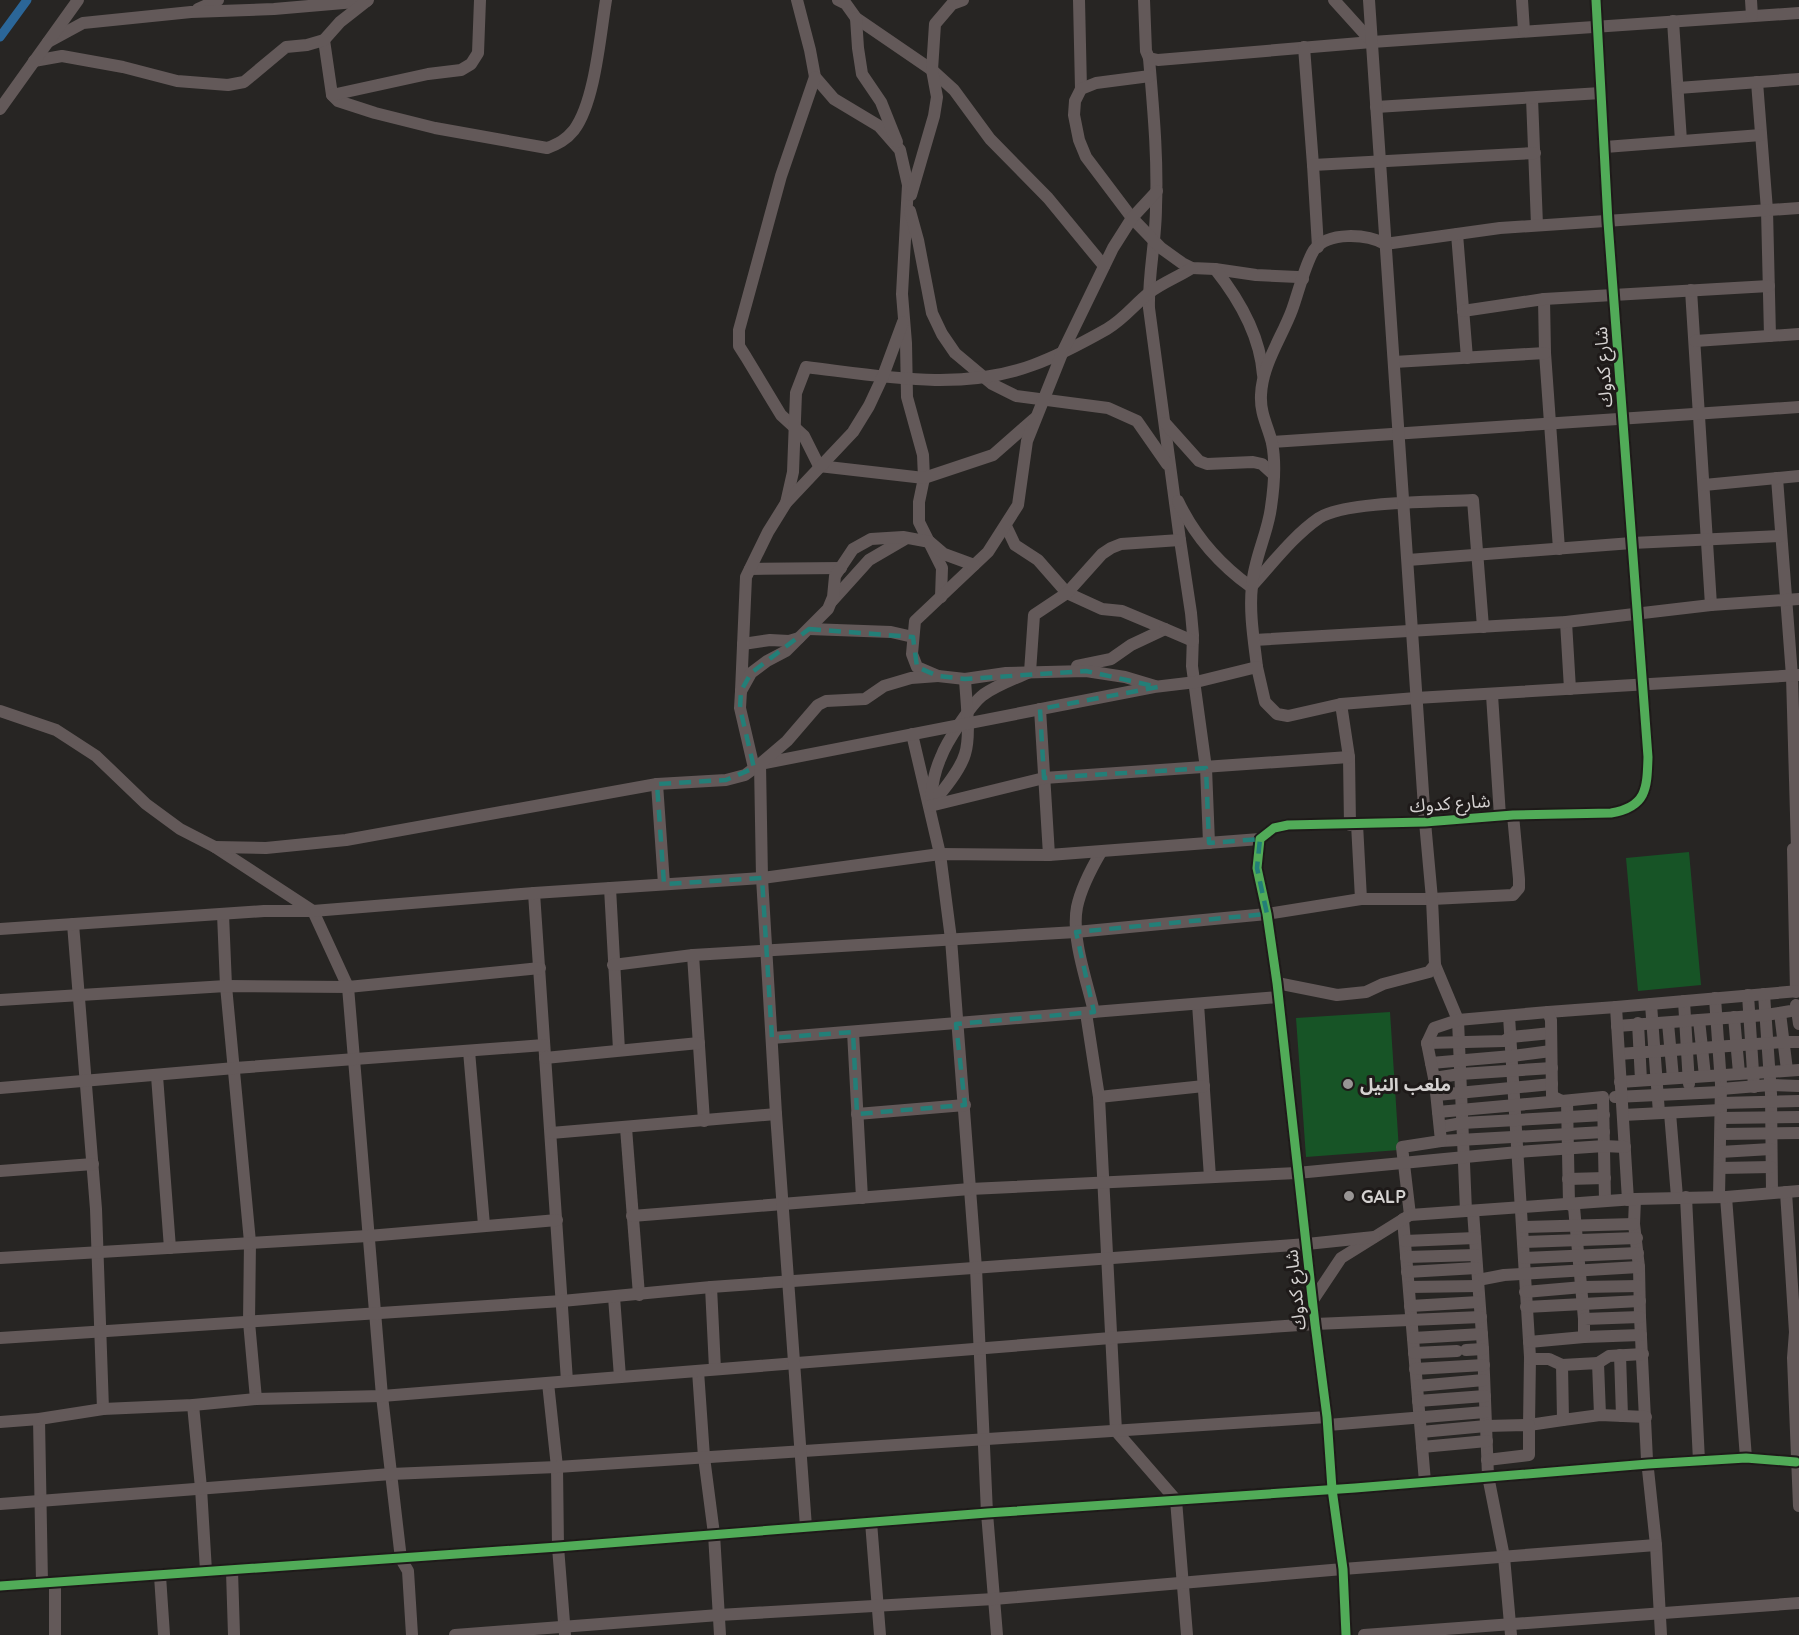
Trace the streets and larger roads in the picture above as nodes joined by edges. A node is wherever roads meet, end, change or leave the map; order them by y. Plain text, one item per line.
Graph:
1 (78, 0) edge
2 (218, 0) edge
3 (370, 0) edge
4 (480, 0) edge
5 (606, 0) edge
6 (797, 0) edge
7 (838, 0) edge
8 (1079, 0) edge
9 (1144, 0) edge
10 (1334, 0) edge
11 (1369, 0) edge
12 (1522, 0) edge
13 (1596, 0) edge
14 (1751, 0) edge
15 (955, 1) edge
16 (314, 3) edge
17 (192, 12) junction
18 (1799, 13) edge
19 (1752, 16) junction
20 (856, 18) junction
21 (1673, 21) junction
22 (1597, 27) junction
23 (1524, 32) junction
24 (324, 40) junction
25 (48, 42) junction
26 (1372, 42) junction
27 (1304, 47) junction
28 (1149, 58) junction
29 (34, 61) junction
30 (932, 70) junction
31 (1150, 76) junction
32 (815, 77) junction
33 (1799, 79) edge
34 (1757, 82) junction
35 (1678, 88) junction
36 (1081, 89) junction
37 (1602, 93) junction
38 (332, 95) junction
39 (1532, 98) junction
40 (1376, 107) junction
41 (0, 109) edge
42 (1761, 135) junction
43 (1681, 141) junction
44 (1605, 147) junction
45 (900, 150) junction
46 (1534, 153) junction
47 (1380, 160) junction
48 (1313, 165) junction
49 (1157, 191) junction
50 (908, 207) junction
51 (1799, 208) edge
52 (1767, 210) junction
53 (1132, 218) junction
54 (1608, 222) junction
55 (1537, 225) junction
56 (1457, 234) junction
57 (1154, 240) junction
58 (1385, 244) junction
59 (1318, 247) junction
60 (1104, 266) junction
61 (1192, 268) junction
62 (1215, 269) junction
63 (1303, 279) junction
64 (1769, 286) junction
65 (1691, 290) junction
66 (1149, 293) junction
67 (1614, 293) junction
68 (1544, 299) junction
69 (1463, 311) junction
70 (904, 318) junction
71 (1799, 334) edge
72 (1770, 336) junction
73 (1695, 341) junction
74 (1063, 351) junction
75 (1545, 354) junction
76 (1467, 358) junction
77 (1394, 362) junction
78 (883, 376) junction
79 (983, 377) junction
80 (906, 378) junction
81 (1261, 394) junction
82 (1044, 401) junction
83 (1799, 407) edge
84 (1700, 414) junction
85 (1037, 416) junction
86 (1623, 419) junction
87 (1164, 422) junction
88 (1551, 424) junction
89 (794, 428) junction
90 (1398, 435) junction
91 (1272, 442) junction
92 (819, 466) junction
93 (1170, 467) junction
94 (1273, 474) junction
95 (1799, 476) edge
96 (924, 478) junction
97 (1777, 478) junction
98 (1704, 485) junction
99 (1173, 490) junction
100 (786, 503) junction
101 (1403, 504) junction
102 (919, 522) junction
103 (1006, 526) junction
104 (1781, 536) junction
105 (906, 538) junction
106 (1180, 540) junction
107 (1708, 541) junction
108 (930, 542) junction
109 (1632, 543) junction
110 (1559, 549) junction
111 (1477, 555) junction
112 (1408, 560) junction
113 (974, 565) junction
114 (841, 568) junction
115 (750, 569) junction
116 (1251, 586) junction
117 (1067, 593) junction
118 (941, 597) junction
119 (1792, 599) edge
120 (831, 603) junction
121 (1711, 605) junction
122 (1638, 612) junction
123 (1566, 622) junction
124 (1483, 627) junction
125 (1165, 629) junction
126 (1411, 632) junction
127 (805, 633) junction
128 (913, 637) junction
129 (1193, 640) junction
130 (1254, 640) junction
131 (743, 645) junction
132 (1257, 667) junction
133 (1030, 672) junction
134 (1053, 672) junction
135 (938, 676) junction
136 (1796, 676) edge
137 (965, 679) junction
138 (1196, 682) junction
139 (1643, 685) junction
140 (1158, 687) junction
141 (1570, 689) junction
142 (741, 691) junction
143 (1492, 695) junction
144 (1416, 698) junction
145 (1341, 704) junction
146 (1040, 709) junction
147 (0, 711) edge
148 (965, 721) junction
149 (912, 734) junction
150 (1349, 757) junction
151 (757, 766) junction
152 (1206, 768) junction
153 (1044, 778) junction
154 (657, 784) junction
155 (930, 806) junction
156 (1513, 815) junction
157 (1500, 816) junction
158 (1425, 822) junction
159 (1353, 824) junction
160 (1260, 839) junction
161 (1209, 843) junction
162 (215, 847) junction
163 (1798, 849) edge
164 (1101, 852) junction
165 (940, 854) junction
166 (1049, 855) junction
167 (762, 878) junction
168 (664, 884) junction
169 (610, 888) junction
170 (534, 893) junction
171 (1361, 898) junction
172 (1432, 899) junction
173 (313, 911) junction
174 (223, 914) junction
175 (1267, 914) junction
176 (73, 924) junction
177 (0, 929) edge
178 (1076, 932) junction
179 (951, 939) junction
180 (767, 951) junction
181 (693, 955) junction
182 (614, 965) junction
183 (1435, 966) junction
184 (540, 968) junction
185 (1276, 982) junction
186 (226, 986) junction
187 (348, 987) junction
188 (1798, 991) edge
189 (1764, 994) junction
190 (78, 995) junction
191 (1748, 995) junction
192 (1278, 997) junction
193 (1715, 998) junction
194 (0, 1000) edge
195 (1684, 1001) junction
196 (1198, 1004) junction
197 (1651, 1004) junction
198 (1616, 1007) junction
199 (1094, 1012) junction
200 (1548, 1012) junction
201 (1780, 1013) junction
202 (1766, 1015) junction
203 (1509, 1016) junction
204 (1749, 1016) junction
205 (1734, 1017) junction
206 (1717, 1018) junction
207 (1458, 1020) junction
208 (1699, 1020) junction
209 (1684, 1021) junction
210 (1638, 1023) junction
211 (1653, 1023) junction
212 (1668, 1023) junction
213 (956, 1024) junction
214 (1799, 1024) edge
215 (1617, 1026) junction
216 (853, 1032) junction
217 (1551, 1033) junction
218 (1511, 1037) junction
219 (1799, 1037) edge
220 (771, 1038) junction
221 (699, 1042) junction
222 (1459, 1042) junction
223 (1784, 1042) junction
224 (1427, 1043) junction
225 (1767, 1043) junction
226 (1751, 1044) junction
227 (1799, 1044) edge
228 (1737, 1045) junction
229 (1720, 1046) junction
230 (1702, 1047) junction
231 (1687, 1048) junction
232 (619, 1050) junction
233 (1671, 1050) junction
234 (469, 1051) junction
235 (1551, 1051) junction
236 (1655, 1051) junction
237 (545, 1052) junction
238 (1638, 1052) junction
239 (1619, 1054) junction
240 (1512, 1056) junction
241 (1460, 1059) junction
242 (356, 1061) junction
243 (1431, 1063) junction
244 (235, 1068) junction
245 (1552, 1068) junction
246 (1512, 1070) junction
247 (1793, 1070) edge
248 (1769, 1071) junction
249 (1753, 1072) junction
250 (1739, 1073) junction
251 (1460, 1074) junction
252 (1721, 1075) junction
253 (157, 1076) junction
254 (1705, 1076) junction
255 (1689, 1077) junction
256 (1434, 1078) junction
257 (1673, 1078) junction
258 (1657, 1079) junction
259 (1641, 1080) junction
260 (85, 1082) junction
261 (1620, 1082) junction
262 (1552, 1084) junction
263 (1770, 1085) junction
264 (1204, 1086) junction
265 (1799, 1086) edge
266 (1514, 1087) junction
267 (1754, 1087) junction
268 (0, 1088) edge
269 (1461, 1092) junction
270 (1689, 1094) junction
271 (1437, 1095) junction
272 (1658, 1096) junction
273 (1099, 1097) junction
274 (1603, 1097) junction
275 (1621, 1097) junction
276 (1564, 1101) junction
277 (1771, 1101) junction
278 (1799, 1101) edge
279 (1721, 1102) junction
280 (964, 1105) junction
281 (1515, 1105) junction
282 (1462, 1110) junction
283 (1438, 1112) junction
284 (1665, 1113) junction
285 (776, 1114) junction
286 (857, 1114) junction
287 (1604, 1115) junction
288 (1623, 1115) junction
289 (1567, 1116) junction
290 (1771, 1117) junction
291 (1799, 1117) edge
292 (1516, 1120) junction
293 (704, 1121) junction
294 (1462, 1123) junction
295 (1440, 1127) junction
296 (626, 1128) junction
297 (1604, 1132) junction
298 (551, 1133) junction
299 (1568, 1133) junction
300 (1771, 1133) junction
301 (1799, 1133) edge
302 (1720, 1134) junction
303 (1517, 1137) junction
304 (1463, 1140) junction
305 (1441, 1141) junction
306 (1604, 1146) junction
307 (1625, 1147) junction
308 (1568, 1148) junction
309 (1771, 1149) junction
310 (1518, 1152) junction
311 (1720, 1152) junction
312 (1464, 1156) junction
313 (1404, 1163) junction
314 (93, 1164) junction
315 (1771, 1167) junction
316 (1720, 1168) junction
317 (0, 1171) edge
318 (1297, 1173) junction
319 (1210, 1177) junction
320 (1605, 1178) junction
321 (1568, 1179) junction
322 (1103, 1181) junction
323 (970, 1189) junction
324 (1799, 1191) edge
325 (1786, 1192) junction
326 (1772, 1193) junction
327 (1681, 1197) junction
328 (1723, 1197) junction
329 (862, 1198) junction
330 (1631, 1199) junction
331 (1605, 1201) junction
332 (782, 1203) junction
333 (1569, 1204) junction
334 (1522, 1207) junction
335 (1469, 1211) junction
336 (632, 1216) junction
337 (1406, 1217) junction
338 (557, 1220) junction
339 (1634, 1224) junction
340 (484, 1225) junction
341 (1576, 1226) junction
342 (1523, 1227) junction
343 (1794, 1234) edge
344 (368, 1236) junction
345 (1374, 1237) junction
346 (1475, 1238) junction
347 (1637, 1238) junction
348 (1577, 1240) junction
349 (1405, 1241) junction
350 (250, 1242) junction
351 (1523, 1242) junction
352 (1307, 1245) junction
353 (170, 1248) junction
354 (99, 1251) junction
355 (1638, 1253) junction
356 (1579, 1256) junction
357 (1406, 1257) junction
358 (0, 1258) edge
359 (1107, 1258) junction
360 (1524, 1258) junction
361 (1639, 1266) junction
362 (976, 1268) junction
363 (1795, 1268) edge
364 (1580, 1270) junction
365 (1407, 1272) junction
366 (1477, 1272) junction
367 (1524, 1274) junction
368 (788, 1283) junction
369 (1639, 1286) junction
370 (711, 1287) junction
371 (1409, 1287) junction
372 (1581, 1287) junction
373 (1525, 1292) junction
374 (639, 1295) junction
375 (614, 1297) junction
376 (1313, 1300) junction
377 (562, 1301) junction
378 (1640, 1301) junction
379 (1479, 1302) junction
380 (1583, 1303) junction
381 (1410, 1306) junction
382 (1526, 1307) junction
383 (375, 1314) junction
384 (1480, 1317) junction
385 (1640, 1317) junction
386 (1411, 1319) junction
387 (1584, 1319) junction
388 (249, 1322) junction
389 (1315, 1324) junction
390 (101, 1331) junction
391 (1797, 1332) edge
392 (1482, 1334) junction
393 (1641, 1335) junction
394 (1584, 1337) junction
395 (0, 1338) edge
396 (1111, 1338) junction
397 (1413, 1338) junction
398 (1529, 1342) junction
399 (979, 1348) junction
400 (1483, 1349) junction
401 (1414, 1353) junction
402 (1643, 1354) junction
403 (1620, 1355) junction
404 (1796, 1358) edge
405 (1530, 1359) junction
406 (794, 1363) junction
407 (1598, 1363) junction
408 (1484, 1365) junction
409 (1562, 1365) junction
410 (715, 1369) junction
411 (1415, 1369) junction
412 (698, 1371) junction
413 (620, 1377) junction
414 (1484, 1380) junction
415 (567, 1381) junction
416 (548, 1383) junction
417 (1797, 1384) edge
418 (1417, 1386) junction
419 (382, 1396) junction
420 (1485, 1396) junction
421 (255, 1399) junction
422 (1418, 1401) junction
423 (193, 1405) junction
424 (103, 1409) junction
425 (1798, 1410) edge
426 (1485, 1412) junction
427 (1600, 1415) junction
428 (1419, 1416) junction
429 (1622, 1416) junction
430 (1646, 1417) junction
431 (39, 1419) junction
432 (1563, 1420) junction
433 (1327, 1421) junction
434 (0, 1422) edge
435 (1529, 1425) junction
436 (1486, 1426) junction
437 (1116, 1431) junction
438 (1420, 1432) junction
439 (984, 1440) junction
440 (1487, 1441) junction
441 (1797, 1441) edge
442 (1422, 1447) junction
443 (799, 1451) junction
444 (704, 1457) junction
445 (1746, 1458) junction
446 (1487, 1460) junction
447 (1699, 1461) junction
448 (1648, 1464) junction
449 (1797, 1464) edge
450 (557, 1467) junction
451 (391, 1474) junction
452 (1488, 1476) junction
453 (1425, 1482) junction
454 (201, 1488) junction
455 (1332, 1489) junction
456 (1176, 1500) junction
457 (42, 1501) junction
458 (0, 1504) edge
459 (1799, 1506) edge
460 (987, 1513) junction
461 (871, 1522) junction
462 (806, 1527) junction
463 (714, 1534) junction
464 (1656, 1545) junction
465 (558, 1547) junction
466 (1504, 1557) junction
467 (401, 1559) junction
468 (1343, 1569) junction
469 (231, 1570) junction
470 (206, 1571) junction
471 (160, 1576) junction
472 (56, 1582) junction
473 (42, 1583) junction
474 (1182, 1583) junction
475 (0, 1586) edge
476 (994, 1599) junction
477 (1799, 1603) edge
478 (878, 1606) junction
479 (1661, 1613) junction
480 (719, 1615) junction
481 (1510, 1630) edge
482 (564, 1631) edge
483 (55, 1635) edge
484 (164, 1635) edge
485 (234, 1635) edge
486 (412, 1635) edge
487 (455, 1635) edge
488 (720, 1635) edge
489 (880, 1635) edge
490 (997, 1635) edge
491 (1187, 1635) edge
492 (1346, 1635) edge
493 (1364, 1635) edge
494 (1661, 1635) edge

1 - 25 street
2 - 17 street
3 - 16 street
3 - 24 street
4 - 38 street
5 - 38 street
6 - 32 street
7 - 20 street
8 - 36 street
9 - 28 street
10 - 26 street
11 - 26 street
12 - 23 street
13 - 22 street, شارع كدوك
14 - 19 street
15 - 30 street
16 - 17 street
17 - 25 street
18 - 19 street
19 - 21 street
20 - 30 street
20 - 45 street
21 - 22 street
21 - 35 street
22 - 23 street
22 - 37 street, شارع كدوك
23 - 26 street
24 - 29 street
24 - 38 street
25 - 29 street
26 - 27 street
26 - 40 street
27 - 28 street
27 - 48 street
28 - 31 street
29 - 41 street
30 - 50 street
30 - 60 street
31 - 36 street
31 - 49 street
32 - 45 street
32 - 89 street
33 - 34 street
34 - 35 street
34 - 42 street
35 - 43 street
36 - 53 street
37 - 39 street
37 - 44 street, شارع كدوك
39 - 40 street
39 - 46 street
40 - 47 street
42 - 43 street
42 - 52 street
43 - 44 street
44 - 54 street, شارع كدوك
45 - 50 street
46 - 47 street
46 - 55 street
47 - 48 street
47 - 58 street
48 - 59 street
49 - 53 street
49 - 57 street
50 - 70 street
50 - 79 street
51 - 52 street
52 - 54 street
52 - 64 street
53 - 57 street
53 - 60 street
54 - 55 street
54 - 67 street, شارع كدوك
55 - 56 street
56 - 58 street
56 - 69 street
57 - 61 street
57 - 66 street
58 - 59 street
58 - 77 street
59 - 63 street
60 - 74 street
61 - 62 street
61 - 66 street
62 - 63 street
62 - 81 street
63 - 81 street
64 - 65 street
64 - 72 street
65 - 67 street
65 - 73 street
66 - 74 street
66 - 87 street
67 - 68 street
67 - 86 street, شارع كدوك
68 - 69 street
68 - 75 street
69 - 76 street
70 - 78 street
70 - 80 street
71 - 72 street
72 - 73 street
73 - 84 street
74 - 79 street
74 - 82 street
75 - 76 street
75 - 88 street
76 - 77 street
77 - 90 street
78 - 80 street
78 - 89 street
78 - 92 street
79 - 80 street
79 - 82 street
80 - 96 street
81 - 91 street
82 - 85 street
82 - 93 street
83 - 84 street
84 - 86 street
84 - 98 street
85 - 96 street
85 - 103 street
86 - 88 street
86 - 109 street, شارع كدوك
87 - 93 street
87 - 94 street
88 - 90 street
88 - 110 street
89 - 92 street
89 - 100 street
90 - 91 street
90 - 101 street
91 - 94 street
92 - 96 street
92 - 100 street
93 - 99 street
94 - 116 street
95 - 97 street
96 - 102 street
97 - 98 street
97 - 104 street
98 - 107 street
99 - 106 street
99 - 116 street
100 - 115 street
101 - 111 street
101 - 112 street
101 - 116 street
102 - 105 street
102 - 108 street
103 - 113 street
103 - 117 street
104 - 107 street
104 - 119 street
105 - 108 street
105 - 114 street
105 - 120 street
106 - 117 street
106 - 129 street
107 - 109 street
107 - 121 street
108 - 113 street
108 - 118 street
109 - 110 street
109 - 122 street, شارع كدوك
110 - 111 street
111 - 112 street
111 - 124 street
112 - 126 street
113 - 118 street
114 - 115 street
114 - 120 street
115 - 131 street
116 - 130 street
117 - 125 street
117 - 133 street
118 - 128 street
119 - 121 street
119 - 136 street
120 - 127 street
121 - 122 street
122 - 123 street
122 - 139 street, شارع كدوك
123 - 124 street
123 - 141 street
124 - 126 street
125 - 129 street
125 - 134 street
126 - 130 street
126 - 144 street
127 - 128 street
127 - 131 street
127 - 142 street
128 - 135 street
129 - 138 street
130 - 132 street
131 - 142 street
132 - 138 street
132 - 145 street
133 - 134 street
133 - 137 street
133 - 148 street
134 - 140 street
135 - 137 street
135 - 151 street
136 - 139 street
136 - 163 street
137 - 148 street
138 - 140 street
138 - 152 street
139 - 141 street
139 - 156 street, شارع كدوك
140 - 146 street
141 - 143 street
142 - 151 street
143 - 144 street
143 - 157 street
144 - 145 street
144 - 158 street
145 - 150 street
146 - 148 street
146 - 153 street
147 - 162 street
148 - 149 street
148 - 155 street
148 - 155 street
149 - 151 street
149 - 155 street
150 - 152 street
150 - 159 street
151 - 154 street
151 - 167 street
152 - 153 street
152 - 161 street
153 - 155 street
153 - 166 street
154 - 162 street
154 - 168 street
155 - 165 street
156 - 157 street, شارع كدوك
156 - 172 street
157 - 158 street, شارع كدوك
158 - 159 street, شارع كدوك
158 - 172 street
159 - 160 street, شارع كدوك
159 - 171 street
160 - 161 street
160 - 175 street, شارع كدوك
161 - 164 street
162 - 173 street
163 - 188 street
164 - 166 street
164 - 178 street
165 - 166 street
165 - 167 street
165 - 179 street
167 - 168 street
167 - 180 street
168 - 169 street
169 - 170 street
169 - 182 street
170 - 173 street
170 - 184 street
171 - 172 street
171 - 175 street
172 - 183 street
173 - 174 street
173 - 187 street
174 - 176 street
174 - 186 street
175 - 178 street
175 - 185 street, شارع كدوك
176 - 177 street
176 - 190 street
178 - 179 street
178 - 199 street
179 - 180 street
179 - 213 street
180 - 181 street
180 - 220 street
181 - 182 street
181 - 221 street
182 - 232 street
183 - 185 street
183 - 207 street
184 - 187 street
184 - 237 street
185 - 192 street, شارع كدوك
186 - 187 street
186 - 190 street
186 - 244 street
187 - 242 street
188 - 189 street
189 - 191 street
189 - 202 street
190 - 194 street
190 - 260 street
191 - 193 street
191 - 204 street
192 - 196 street
192 - 318 street, شارع كدوك
193 - 195 street
193 - 206 street
195 - 197 street
195 - 209 street
196 - 199 street
196 - 264 street
197 - 198 street
197 - 211 street
198 - 200 street
198 - 215 street
199 - 213 street
199 - 273 street
200 - 203 street
200 - 217 street
201 - 202 street
201 - 214 street
201 - 223 street
202 - 204 street
202 - 225 street
203 - 207 street
203 - 218 street
204 - 205 street
204 - 226 street
205 - 206 street
205 - 228 street
206 - 208 street
206 - 229 street
207 - 222 street
207 - 224 street
208 - 209 street
208 - 230 street
209 - 212 street
209 - 231 street
210 - 211 street
210 - 215 street
210 - 238 street
211 - 212 street
211 - 236 street
212 - 233 street
213 - 216 street
213 - 280 street
215 - 239 street
216 - 220 street
216 - 286 street
217 - 218 street
217 - 235 street
218 - 222 street
218 - 240 street
219 - 227 street
220 - 285 street
221 - 232 street
221 - 293 street
222 - 224 street
222 - 241 street
223 - 225 street
223 - 227 street
223 - 247 street
224 - 243 street
225 - 226 street
225 - 248 street
226 - 228 street
226 - 249 street
228 - 229 street
228 - 250 street
229 - 230 street
229 - 252 street
230 - 231 street
230 - 254 street
231 - 233 street
231 - 255 street
232 - 237 street
233 - 236 street
233 - 257 street
234 - 237 street
234 - 242 street
234 - 340 street
235 - 240 street
235 - 245 street
236 - 238 street
236 - 258 street
237 - 298 street
238 - 239 street
238 - 259 street
239 - 261 street
240 - 241 street
240 - 246 street
241 - 243 street
241 - 251 street
242 - 244 street
242 - 344 street
243 - 256 street
244 - 253 street
244 - 350 street
245 - 246 street
245 - 262 street
246 - 251 street
246 - 266 street
247 - 248 street
248 - 249 street
248 - 263 street
249 - 250 street
249 - 267 street
250 - 252 street
251 - 256 street
251 - 269 street
252 - 254 street
252 - 279 street
253 - 260 street
253 - 353 street
254 - 255 street
255 - 257 street
255 - 270 street
256 - 271 street
257 - 258 street
258 - 259 street
258 - 272 street
259 - 261 street
260 - 268 street
260 - 314 street
261 - 275 street
262 - 266 street
262 - 276 street
263 - 265 street
263 - 267 street
263 - 277 street
264 - 273 street
264 - 319 street
266 - 269 street
266 - 281 street
267 - 279 street
269 - 271 street
269 - 282 street
270 - 272 street
270 - 279 street
271 - 283 street
272 - 275 street
272 - 284 street
273 - 322 street
274 - 275 street
274 - 276 street
274 - 287 street
275 - 288 street
276 - 281 street
276 - 289 street
277 - 278 street
277 - 279 street
277 - 290 street
279 - 284 street
279 - 290 street
279 - 302 street
280 - 286 street
280 - 323 street
281 - 282 street
281 - 292 street
282 - 283 street
282 - 294 street
283 - 295 street
284 - 288 street
284 - 327 street
285 - 293 street
285 - 332 street
286 - 329 street
287 - 289 street
287 - 297 street
288 - 307 street
289 - 292 street
289 - 299 street
290 - 291 street
290 - 300 street
292 - 294 street
292 - 303 street
293 - 296 street
294 - 295 street
294 - 304 street
295 - 305 street
296 - 298 street
296 - 336 street
297 - 299 street
297 - 306 street
298 - 338 street
299 - 303 street
299 - 308 street
300 - 301 street
300 - 302 street
300 - 309 street
302 - 311 street
303 - 304 street
303 - 310 street
304 - 305 street
304 - 312 street
305 - 313 street
306 - 307 street
306 - 308 street
306 - 320 street
307 - 330 street
308 - 310 street
308 - 321 street
309 - 311 street
309 - 315 street
310 - 312 street
310 - 334 street
311 - 316 street
312 - 313 street
312 - 335 street
313 - 318 street
313 - 337 street
314 - 317 street
314 - 354 street
315 - 316 street
315 - 326 street
316 - 328 street
318 - 319 street
318 - 352 street, شارع كدوك
319 - 322 street
320 - 321 street
320 - 331 street
321 - 333 street
322 - 323 street
322 - 359 street
323 - 329 street
323 - 362 street
324 - 325 street
325 - 326 street
325 - 343 street
326 - 328 street
327 - 328 street
327 - 330 street
327 - 447 street
328 - 445 street
329 - 332 street
330 - 331 street
330 - 339 street
331 - 333 street
332 - 336 street
332 - 368 street
333 - 334 street
333 - 341 street
334 - 335 street
334 - 342 street
335 - 337 street
335 - 346 street
336 - 374 street
337 - 345 street
337 - 349 street
338 - 340 street
338 - 377 street
339 - 341 street
339 - 347 street
340 - 344 street
341 - 342 street
341 - 348 street
342 - 351 street
343 - 363 street
344 - 350 street
344 - 383 street
345 - 352 street
345 - 376 street
346 - 349 street
346 - 366 street
347 - 348 street
347 - 355 street
348 - 351 street
348 - 356 street
349 - 357 street
350 - 353 street
350 - 388 street
351 - 360 street
352 - 359 street
352 - 376 street, شارع كدوك
353 - 354 street
354 - 358 street
354 - 390 street
355 - 356 street
355 - 361 street
356 - 360 street
356 - 364 street
357 - 365 street
357 - 366 street
359 - 362 street
359 - 396 street
360 - 367 street
361 - 364 street
361 - 369 street
362 - 368 street
362 - 399 street
363 - 391 street
364 - 367 street
364 - 372 street
365 - 366 street
365 - 371 street
366 - 367 street
366 - 371 street
366 - 379 street
367 - 373 street
368 - 370 street
368 - 406 street
369 - 372 street
369 - 378 street
370 - 374 street
370 - 410 street
371 - 381 street
372 - 373 street
372 - 380 street
373 - 382 street
374 - 375 street
375 - 377 street
375 - 413 street
376 - 389 street, شارع كدوك
377 - 383 street
377 - 415 street
378 - 380 street
378 - 385 street
379 - 381 street
379 - 384 street
380 - 382 street
380 - 387 street
381 - 386 street
382 - 398 street
383 - 388 street
383 - 419 street
384 - 386 street
384 - 392 street
385 - 387 street
385 - 393 street
386 - 389 street
386 - 397 street
387 - 394 street
388 - 390 street
388 - 421 street
389 - 396 street
389 - 433 street, شارع كدوك
390 - 395 street
390 - 424 street
391 - 404 street
392 - 397 street
392 - 400 street
393 - 394 street
393 - 402 street
394 - 398 street
396 - 399 street
396 - 437 street
397 - 401 street
398 - 405 street
399 - 406 street
399 - 439 street
400 - 401 street
400 - 408 street
401 - 411 street
402 - 403 street
402 - 430 street
403 - 407 street
403 - 429 street
404 - 417 street
405 - 409 street
405 - 435 street
406 - 410 street
406 - 443 street
407 - 409 street
407 - 427 street
408 - 411 street
408 - 414 street
409 - 432 street
410 - 412 street
411 - 418 street
412 - 413 street
412 - 444 street
413 - 415 street
414 - 418 street
414 - 420 street
415 - 416 street
416 - 419 street
416 - 450 street
417 - 425 street
418 - 422 street
419 - 421 street
419 - 451 street
420 - 422 street
420 - 426 street
421 - 423 street
422 - 428 street
423 - 424 street
423 - 454 street
424 - 431 street
425 - 441 street
426 - 428 street
426 - 436 street
427 - 429 street
427 - 432 street
428 - 433 street
428 - 438 street
429 - 430 street
430 - 448 street
431 - 434 street
431 - 457 street
432 - 435 street
433 - 437 street
433 - 455 street, شارع كدوك
435 - 436 street
435 - 446 street
436 - 438 street
436 - 440 street
437 - 439 street
437 - 456 street
438 - 442 street
439 - 443 street
439 - 460 street
440 - 442 street
440 - 446 street
441 - 449 street
442 - 453 street
443 - 444 street
443 - 462 street
444 - 450 street
444 - 463 street
445 - 447 street
445 - 449 street
446 - 452 street
447 - 448 street
448 - 452 street
448 - 464 street
449 - 459 street
450 - 451 street
450 - 465 street
451 - 454 street
451 - 467 street
452 - 453 street
452 - 466 street
453 - 455 street
454 - 457 street
454 - 470 street
455 - 456 street
455 - 468 street, شارع كدوك
456 - 460 street
456 - 474 street
457 - 458 street
457 - 473 street
460 - 461 street
460 - 476 street
461 - 462 street
461 - 478 street
462 - 463 street
463 - 465 street
463 - 480 street
464 - 466 street
464 - 479 street
465 - 467 street
465 - 482 street
466 - 468 street
466 - 481 street
467 - 469 street
467 - 486 street
468 - 474 street
468 - 492 street, شارع كدوك
469 - 470 street
469 - 485 street
470 - 471 street
471 - 472 street
471 - 484 street
472 - 473 street
472 - 483 street
473 - 475 street
474 - 476 street
474 - 491 street
476 - 478 street
476 - 490 street
477 - 479 street
478 - 480 street
478 - 489 street
479 - 481 street
479 - 494 street
480 - 482 street
480 - 488 street
481 - 493 street
482 - 487 street

